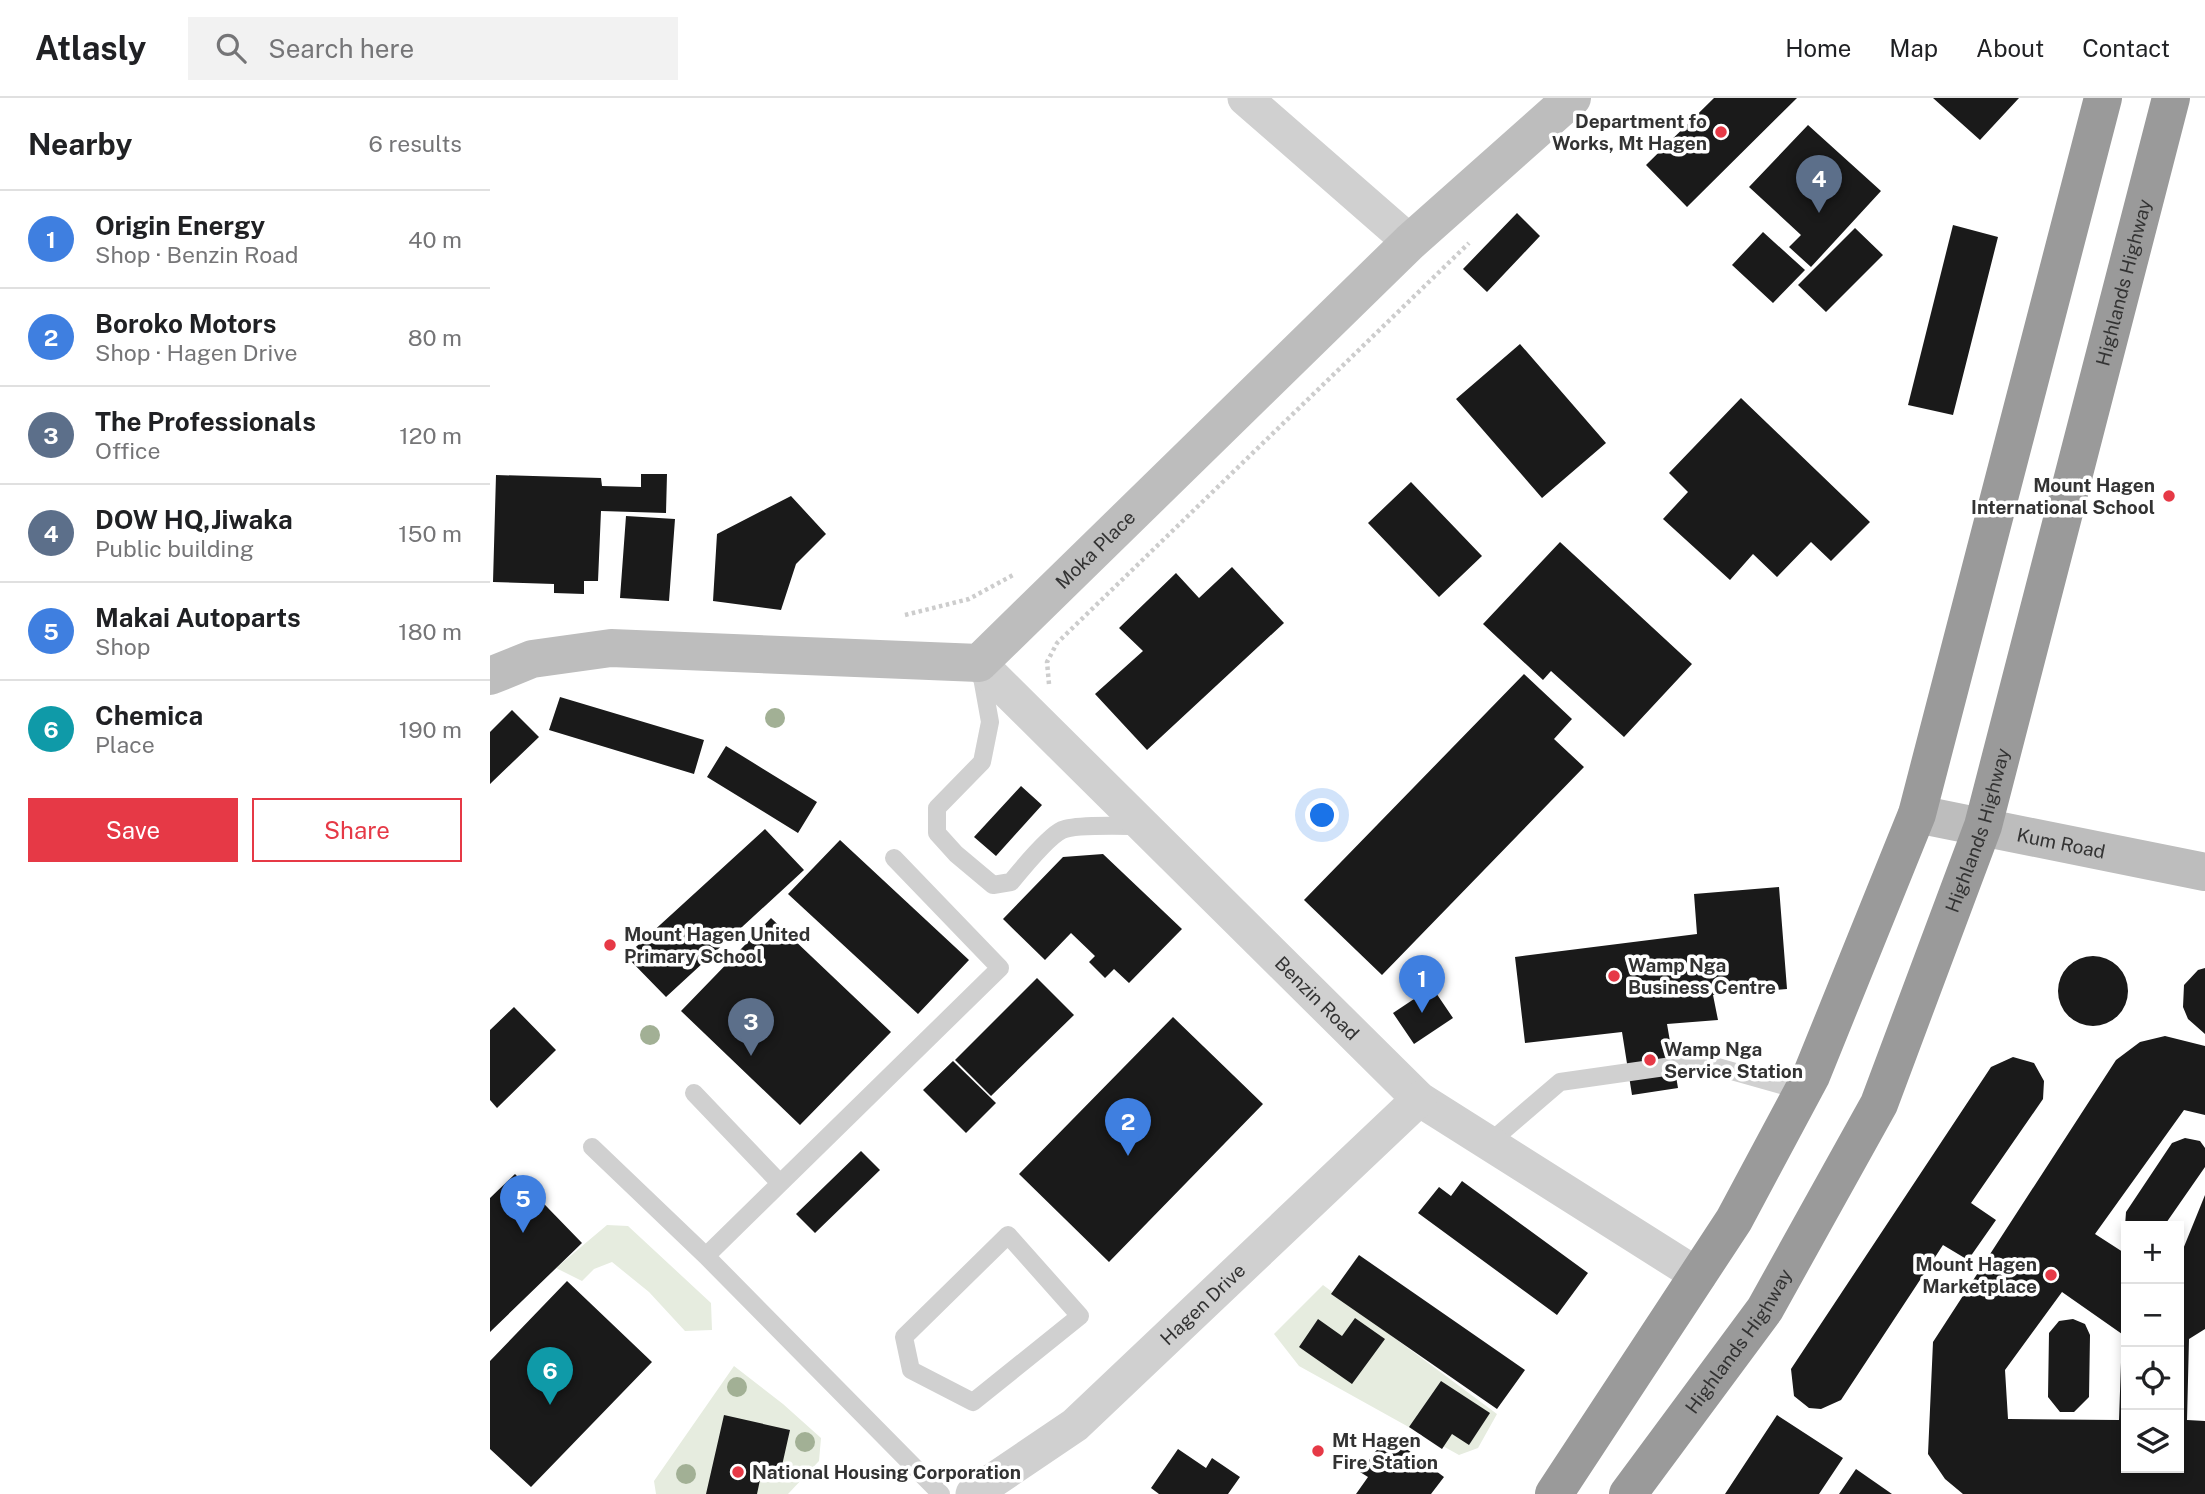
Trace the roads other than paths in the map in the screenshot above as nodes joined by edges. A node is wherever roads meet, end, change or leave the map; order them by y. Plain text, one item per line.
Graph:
1 (1245, 98) edge
2 (1572, 98) edge
3 (2103, 98) edge
4 (2171, 98) edge
5 (1410, 242) junction
6 (979, 663) junction
7 (490, 676) edge
8 (1917, 814) junction
9 (1144, 826) junction
10 (1983, 826) junction
11 (894, 858) dead end
12 (2205, 872) edge
13 (1802, 1091) junction
14 (694, 1093) dead end
15 (1419, 1098) junction
16 (1489, 1143) junction
17 (592, 1147) dead end
18 (779, 1182) junction
19 (706, 1256) junction
20 (1699, 1276) junction
21 (911, 1370) joint
22 (941, 1494) edge
23 (973, 1494) edge
24 (1554, 1494) edge
25 (1628, 1494) edge

1 - 5 street
2 - 5 street, Moka Place
3 - 8 highway
4 - 10 highway, Highlands Highway
5 - 6 street, Moka Place
6 - 7 street
6 - 9 street, Benzin Road
6 - 9 lane
8 - 10 street, Kum Road
8 - 13 highway
9 - 15 street, Benzin Road
10 - 12 street, Kum Road
10 - 25 highway, Highlands Highway
11 - 18 lane
13 - 16 lane
13 - 20 highway
14 - 18 lane
15 - 16 street, Benzin Road
15 - 23 street, Hagen Drive
16 - 20 street, Benzin Road
17 - 19 lane
18 - 19 lane
19 - 22 lane
20 - 24 highway
21 - 21 lane

